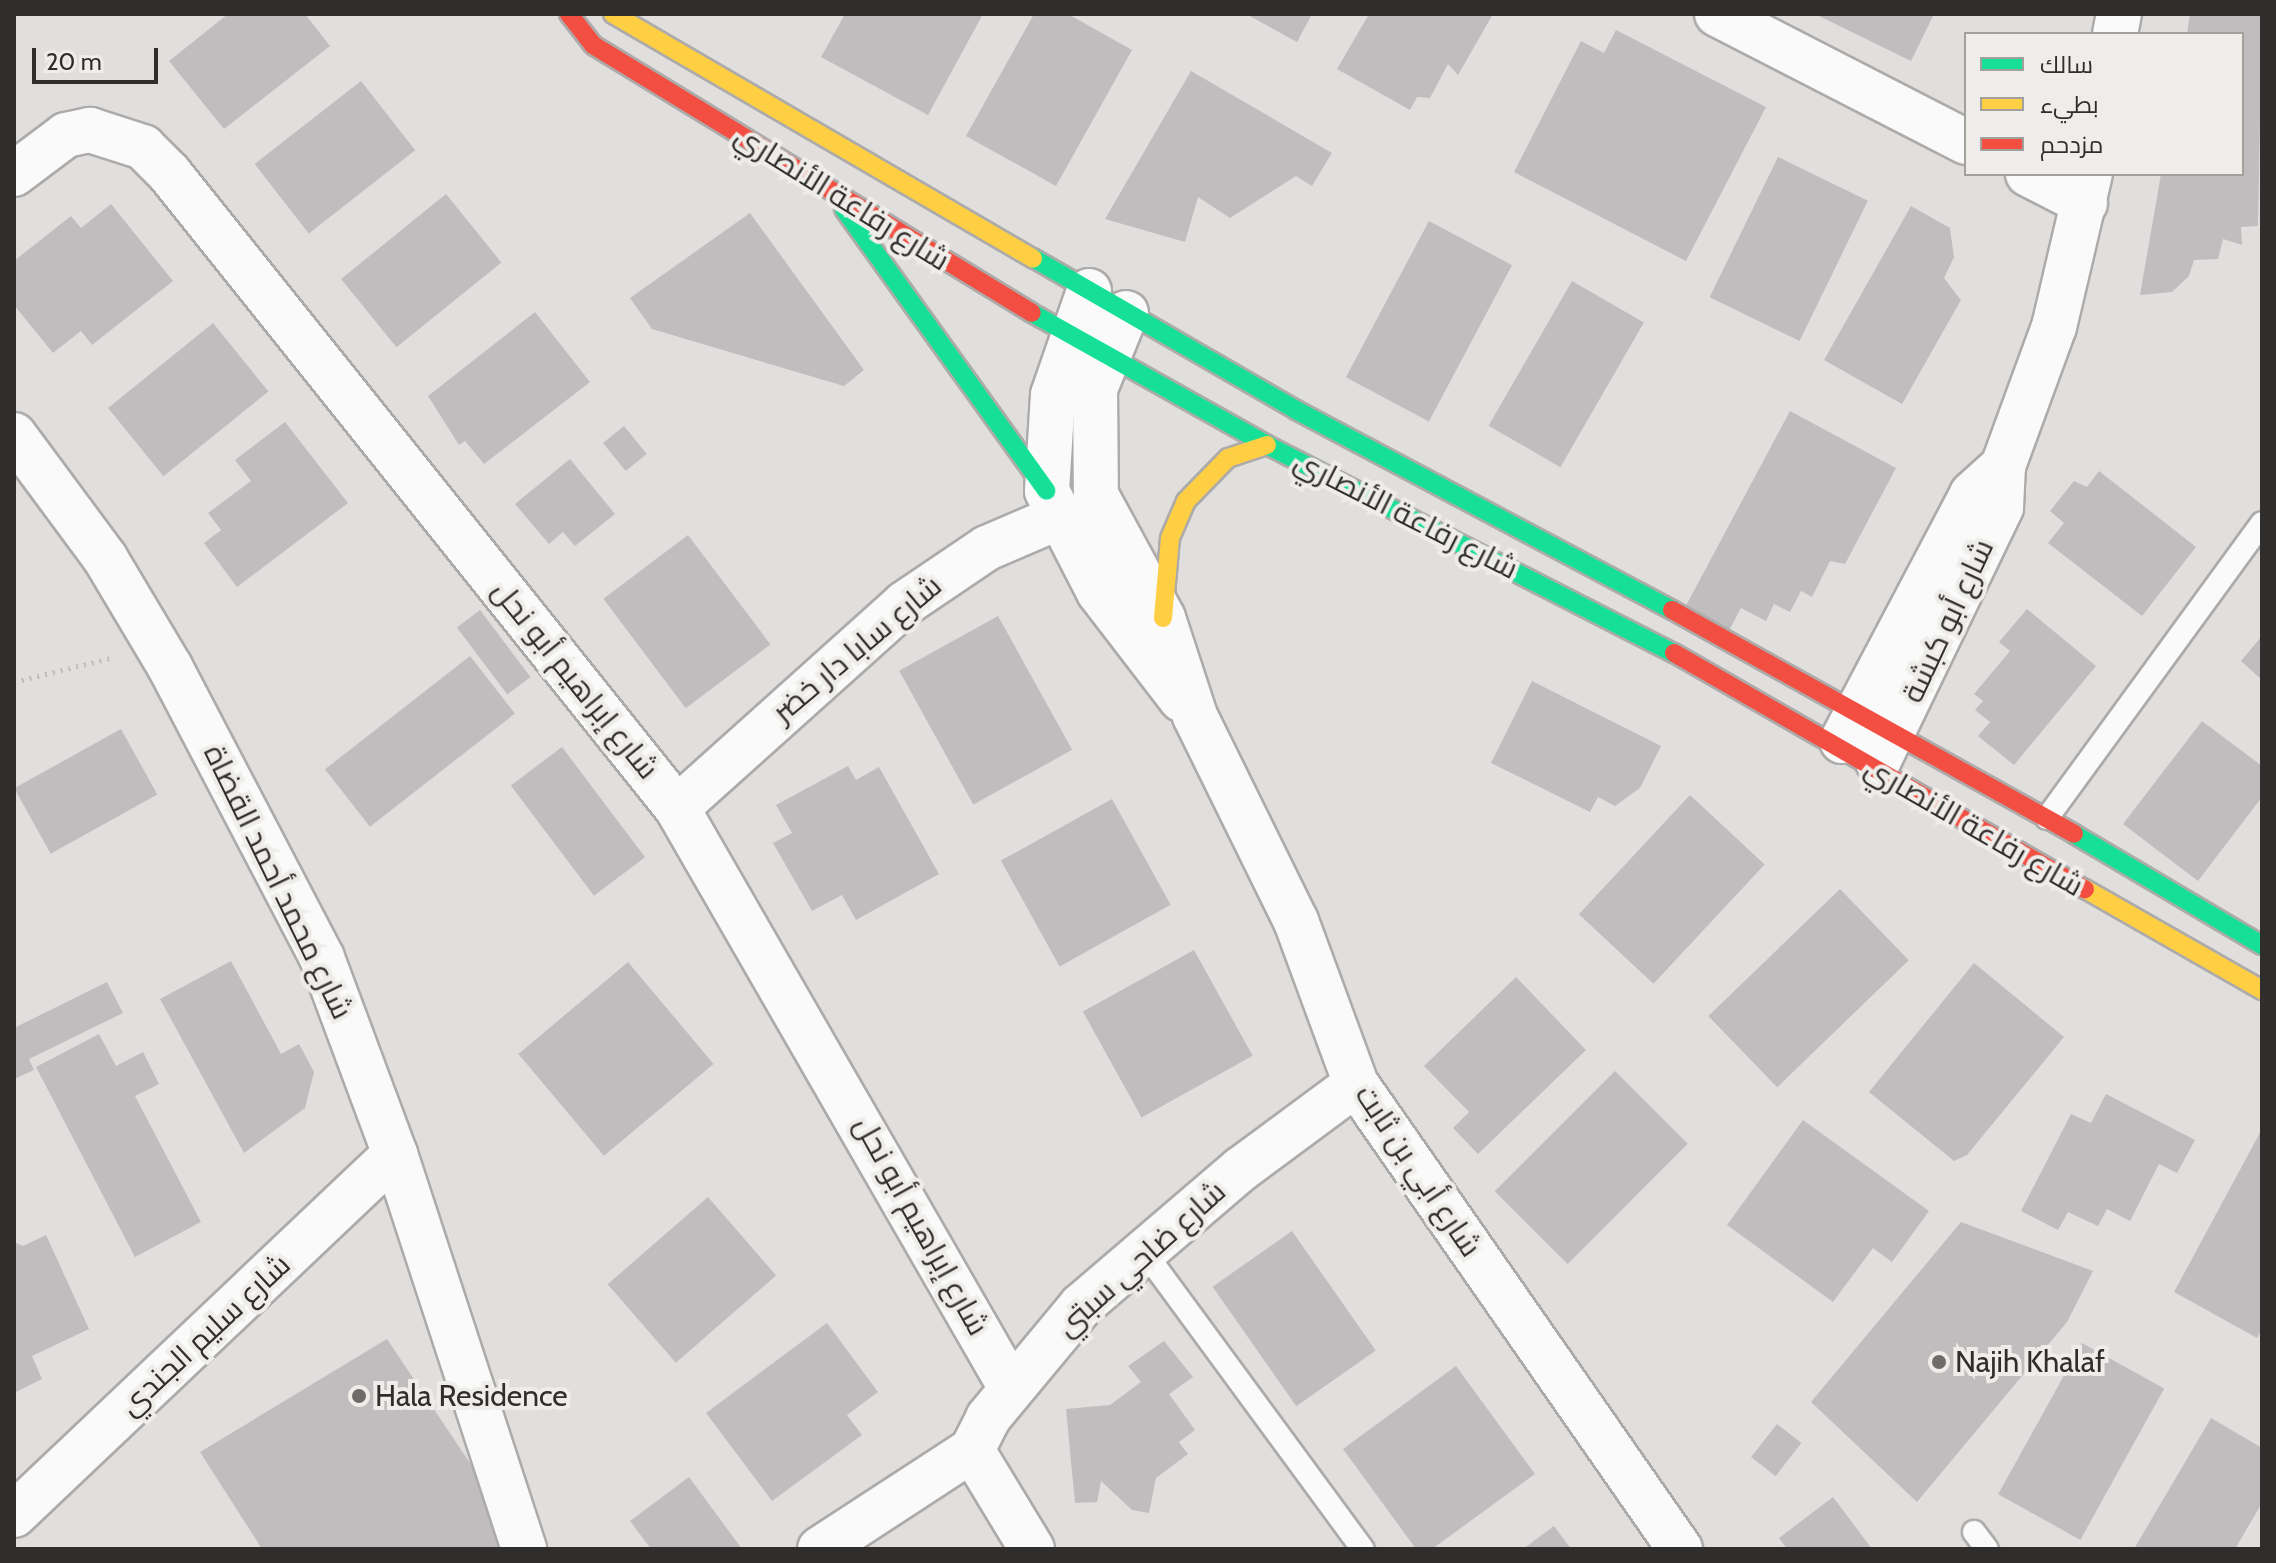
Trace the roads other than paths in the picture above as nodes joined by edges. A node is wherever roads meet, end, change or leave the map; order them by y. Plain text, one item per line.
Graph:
1 (569, 14) edge
2 (613, 14) edge
3 (1717, 14) edge
4 (1964, 141) edge
5 (14, 174) edge
6 (2036, 176) edge
7 (2087, 188) edge
8 (831, 191) junction
9 (1089, 291) junction
10 (1126, 313) junction
11 (1087, 344) junction
12 (14, 435) edge
13 (1267, 445) junction
14 (1052, 504) junction
15 (2262, 523) edge
16 (1163, 618) junction
17 (1195, 716) junction
18 (1878, 719) junction
19 (1856, 759) junction
20 (677, 808) junction
21 (2047, 818) junction
22 (2262, 945) edge
23 (2262, 990) edge
24 (1356, 1084) junction
25 (395, 1154) junction
26 (1143, 1250) junction
27 (1011, 1388) junction
28 (972, 1450) junction
29 (14, 1515) edge
30 (524, 1549) edge
31 (820, 1549) edge
32 (1032, 1549) edge
33 (1363, 1549) edge
34 (1680, 1549) edge

1 - 8 street, شارع رفاعة الأنصاري
2 - 9 street, شارع رفاعة الأنصاري
3 - 4 street
5 - 20 street, شارع إبراهيم أبو نحل
6 - 7 street
7 - 18 street, شارع أبو كبشة
8 - 11 street, شارع رفاعة الأنصاري
8 - 14 street
9 - 10 street, شارع رفاعة الأنصاري
9 - 11 street, شارع أبي بن ثابت
10 - 11 street, شارع أبي بن ثابت
10 - 18 street, شارع رفاعة الأنصاري
11 - 13 street, شارع رفاعة الأنصاري
11 - 14 street, شارع أبي بن ثابت
11 - 16 street, شارع أبي بن ثابت
12 - 25 street, شارع محمد أحمد القضاة
13 - 16 street
13 - 19 street, شارع رفاعة الأنصاري
14 - 17 street, شارع أبي بن ثابت
14 - 20 street, شارع سابا دار خضر
15 - 21 lane
16 - 17 street, شارع أبي بن ثابت
17 - 24 street, شارع أبي بن ثابت
18 - 19 street, شارع أبو كبشة
18 - 21 street, شارع رفاعة الأنصاري
19 - 23 street, شارع رفاعة الأنصاري
20 - 27 street, شارع إبراهيم أبو نحل
21 - 22 street, شارع رفاعة الأنصاري
24 - 26 street, شارع ضاحي سبتي
24 - 34 street, شارع أبي بن ثابت
25 - 29 street, شارع سليم الجندي
25 - 30 street, شارع محمد أحمد القضاة
26 - 27 street, شارع ضاحي سبتي
26 - 33 lane
27 - 28 street, شارع ضاحي سبتي
28 - 31 street
28 - 32 street

